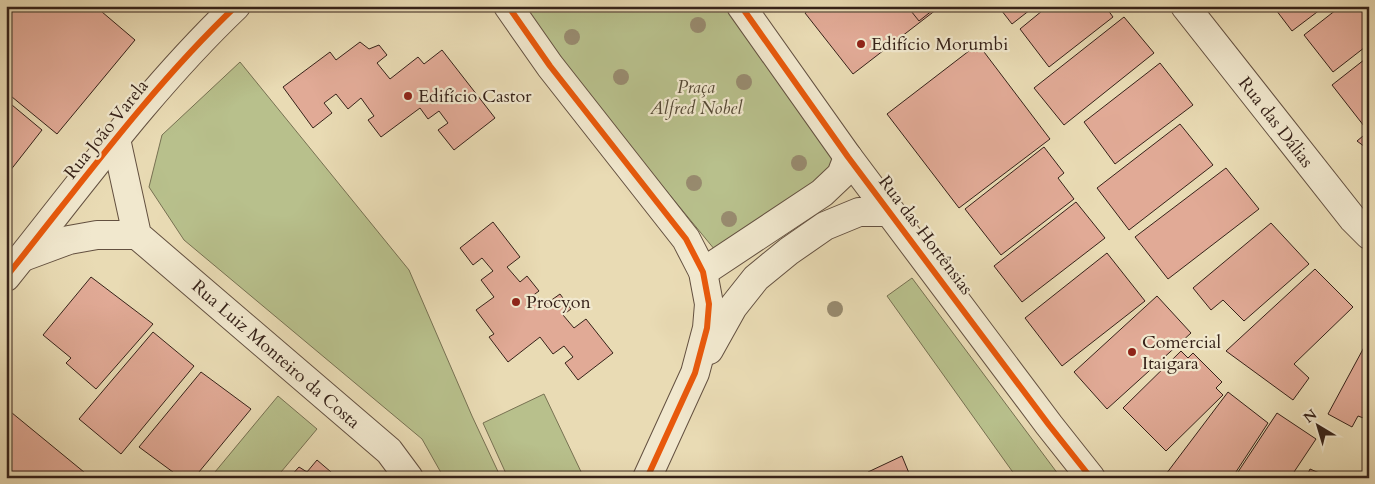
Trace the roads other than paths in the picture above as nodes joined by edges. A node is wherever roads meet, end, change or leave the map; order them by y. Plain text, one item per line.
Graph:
1 (236, 6) edge
2 (508, 6) edge
3 (741, 6) edge
4 (1185, 6) edge
5 (116, 139) junction
6 (848, 157) junction
7 (891, 212) junction
8 (138, 235) junction
9 (1369, 235) edge
10 (14, 267) edge
11 (703, 272) junction
12 (695, 374) junction
13 (409, 478) edge
14 (647, 478) edge
15 (1090, 478) edge

1 - 5 street, Rua João Varela
2 - 11 street
3 - 6 street, Rua das Hortênsias
4 - 9 street, Rua das Dálias
5 - 8 street
5 - 10 street, Rua João Varela
6 - 7 street, Rua das Hortênsias
6 - 11 street
7 - 12 street
7 - 15 street, Rua das Hortênsias
8 - 10 street
8 - 13 street, Rua Luiz Monteiro da Costa
11 - 12 street
12 - 14 street

